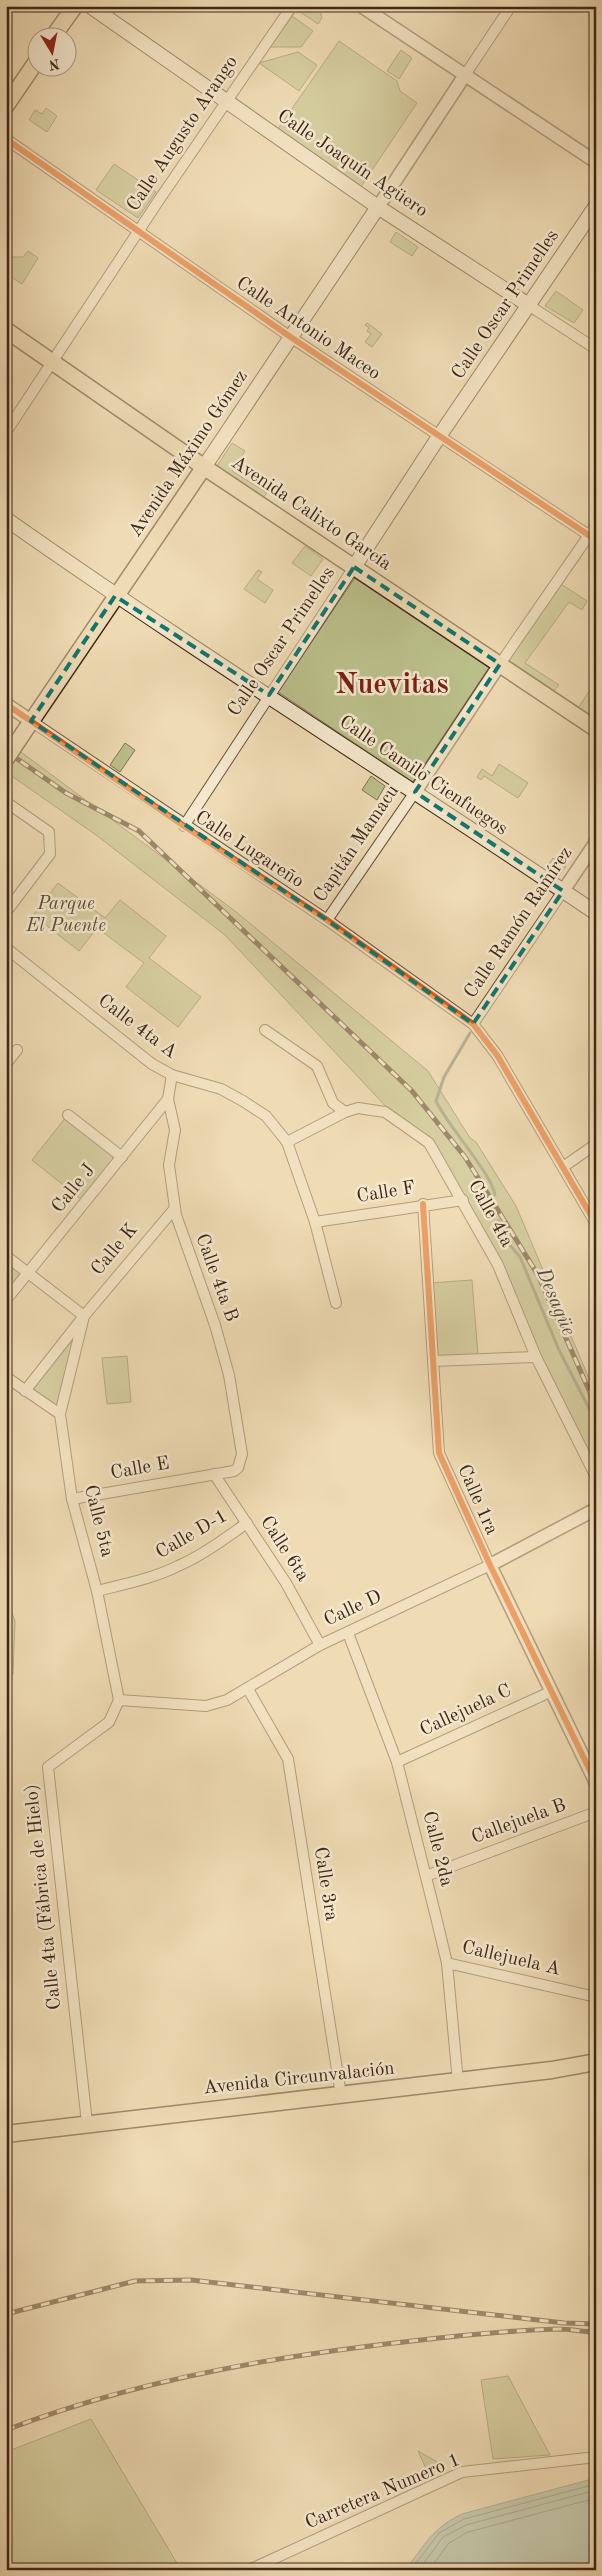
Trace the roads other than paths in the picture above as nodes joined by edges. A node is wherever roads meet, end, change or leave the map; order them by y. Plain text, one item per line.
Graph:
1 (75, 6) edge
2 (90, 6) edge
3 (292, 6) edge
4 (361, 6) edge
5 (511, 6) edge
6 (59, 28) edge
7 (28, 74) edge
8 (465, 75) junction
9 (226, 101) junction
10 (6, 106) edge
11 (6, 139) edge
12 (596, 162) edge
13 (596, 206) edge
14 (378, 207) junction
15 (138, 231) junction
16 (530, 306) junction
17 (6, 330) edge
18 (292, 338) junction
19 (596, 349) edge
20 (52, 362) junction
21 (6, 432) edge
22 (440, 435) junction
23 (204, 468) junction
24 (6, 519) edge
25 (596, 525) edge
26 (592, 538) edge
27 (354, 567) junction
28 (116, 596) junction
29 (500, 664) junction
30 (269, 695) junction
31 (6, 704) edge
32 (27, 726) junction
33 (596, 729) edge
34 (6, 759) edge
35 (415, 792) junction
36 (6, 802) edge
37 (184, 826) junction
38 (596, 842) edge
39 (563, 891) junction
40 (6, 912) edge
41 (596, 913) edge
42 (327, 920) junction
43 (6, 948) edge
44 (473, 1024) junction
45 (265, 1030) dead end
46 (17, 1050) dead end
47 (6, 1064) edge
48 (172, 1075) junction
49 (168, 1099) junction
50 (345, 1112) junction
51 (68, 1115) dead end
52 (287, 1142) junction
53 (596, 1144) edge
54 (122, 1157) junction
55 (562, 1167) junction
56 (463, 1200) junction
57 (423, 1204) junction
58 (175, 1208) junction
59 (315, 1222) junction
60 (596, 1224) edge
61 (6, 1256) edge
62 (28, 1273) junction
63 (6, 1300) edge
64 (336, 1303) dead end
65 (84, 1316) junction
66 (536, 1357) junction
67 (433, 1361) junction
68 (6, 1377) edge
69 (26, 1391) junction
70 (60, 1414) junction
71 (214, 1474) junction
72 (596, 1477) edge
73 (72, 1499) junction
74 (596, 1509) edge
75 (246, 1523) junction
76 (490, 1565) junction
77 (97, 1591) junction
78 (348, 1633) junction
79 (320, 1645) junction
80 (248, 1689) junction
81 (550, 1692) junction
82 (119, 1700) junction
83 (398, 1762) junction
84 (596, 1783) edge
85 (596, 1812) edge
86 (426, 1876) junction
87 (447, 1963) junction
88 (596, 1997) edge
89 (596, 2062) edge
90 (458, 2082) junction
91 (341, 2095) junction
92 (87, 2123) junction
93 (6, 2134) edge
94 (596, 2457) edge
95 (249, 2570) edge

1 - 6 main road
2 - 9 main road, Calle Joaquín Agüero
3 - 9 street, Calle Augusto Arango
4 - 8 street
5 - 8 street
7 - 10 main road
8 - 12 street
8 - 14 street
9 - 14 main road, Calle Joaquín Agüero
9 - 15 street, Calle Augusto Arango
11 - 15 street, Calle Antonio Maceo
13 - 16 main road, Calle Oscar Primelles
14 - 16 main road, Calle Joaquín Agüero
14 - 18 main road, Avenida Máximo Gómez
15 - 18 street, Calle Antonio Maceo
15 - 20 street, Calle Augusto Arango
16 - 19 street, Calle Joaquín Agüero
16 - 22 main road, Calle Oscar Primelles
17 - 20 main road, Avenida Calixto García
18 - 22 street, Calle Antonio Maceo
18 - 23 main road, Avenida Máximo Gómez
20 - 21 street, Calle Augusto Arango
20 - 23 main road, Avenida Calixto García
22 - 26 street, Calle Antonio Maceo
22 - 27 main road, Calle Oscar Primelles
23 - 27 main road, Avenida Calixto García
23 - 28 main road, Avenida Máximo Gómez
24 - 28 main road, Calle Camilo Cienfuegos
25 - 26 street
26 - 29 street
27 - 29 main road, Avenida Calixto García
27 - 30 street, Calle Oscar Primelles
28 - 30 main road, Calle Camilo Cienfuegos
28 - 32 main road, Avenida Máximo Gómez
29 - 33 main road, Avenida Calixto García
29 - 35 street, Capitán Mamacu
30 - 35 main road, Calle Camilo Cienfuegos
30 - 37 street, Calle Oscar Primelles
31 - 32 street, Calle Lugareño
32 - 34 main road, Avenida Máximo Gómez, bridge
32 - 37 street, Calle Lugareño
35 - 39 main road, Calle Camilo Cienfuegos
35 - 42 street, Capitán Mamacu
36 - 40 street
37 - 42 street, Calle Lugareño
38 - 39 street, Calle Ramón Ramírez
39 - 41 main road, Calle Camilo Cienfuegos
39 - 44 street, Calle Ramón Ramírez
42 - 44 street, Calle Lugareño
43 - 48 street, Calle 4ta A
44 - 55 street, Calle Lugareño
45 - 50 street
46 - 47 street
48 - 49 street, Calle 4ta B
48 - 52 street, Calle 4ta A
49 - 54 street, Calle J
49 - 58 street, Calle 4ta B
50 - 52 street, Calle 4ta
50 - 56 street, Calle 4ta
51 - 54 street
52 - 59 street, Calle 4ta A
53 - 55 street
54 - 62 street, Calle J
55 - 60 street, Calle Lugareño
56 - 57 street, Calle F
56 - 66 street, Calle 4ta
57 - 59 street, Calle F
57 - 67 street, Calle 1ra
58 - 65 street, Calle K
58 - 71 street, Calle 4ta B
59 - 64 street, Calle 4ta A
61 - 62 street
62 - 63 street, Calle J
62 - 65 street
65 - 69 street, Calle K
65 - 70 street, Calle K
66 - 67 street
66 - 72 street, Calle 4ta
67 - 76 street, Calle 1ra
68 - 69 street
69 - 70 street
70 - 73 street, Calle 5ta
71 - 73 street, Calle E
71 - 75 street, Calle 6ta
73 - 77 street, Calle 5ta
74 - 76 street, Calle D
75 - 77 street, Calle D-1
75 - 79 street, Calle 6ta
76 - 78 street, Calle D
76 - 81 street, Calle 1ra
77 - 82 street, Calle 5ta
78 - 79 street, Calle D
78 - 83 street, Calle 2da
79 - 80 street, Calle D
80 - 82 street, Calle D
80 - 91 street, Calle 3ra
81 - 83 street, Callejuela C
81 - 84 street, Calle 1ra
82 - 92 street, Calle 4ta (Fábrica de Hielo)
83 - 86 street, Calle 2da
85 - 86 street, Callejuela B
86 - 87 street, Calle 2da
87 - 88 street, Callejuela A
87 - 90 street, Calle 2da
89 - 90 highway, Avenida Circunvalación
90 - 91 highway, Avenida Circunvalación
91 - 92 highway, Avenida Circunvalación
92 - 93 highway, Avenida Circunvalación
94 - 95 street, Carretera Numero 1

